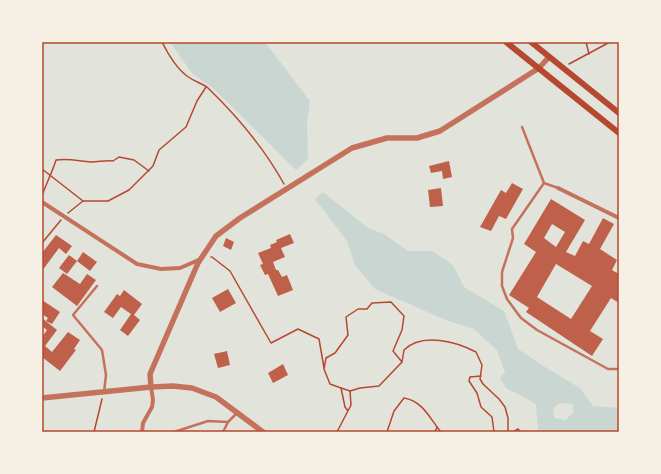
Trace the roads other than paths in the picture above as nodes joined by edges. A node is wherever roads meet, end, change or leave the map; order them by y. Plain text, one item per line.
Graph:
1 (506, 42) edge
2 (531, 42) edge
3 (549, 57) junction
4 (539, 68) junction
5 (619, 113) edge
6 (522, 127) dead end
7 (619, 133) edge
8 (544, 183) junction
9 (558, 188) joint
10 (42, 202) edge
11 (619, 218) edge
12 (201, 259) junction
13 (97, 286) dead end
14 (619, 369) edge
15 (151, 387) junction
16 (104, 392) junction
17 (42, 398) edge
18 (238, 412) junction
19 (228, 422) junction
20 (142, 432) edge
21 (174, 432) edge
22 (223, 432) edge
23 (263, 432) edge

1 - 4 main road
2 - 3 main road
3 - 4 street
3 - 5 main road
4 - 7 main road
4 - 12 street
6 - 8 lane
8 - 9 lane
8 - 14 lane
9 - 11 street
10 - 12 street
12 - 15 street
13 - 16 lane
15 - 16 street
15 - 18 street
15 - 20 street
16 - 17 street
18 - 19 lane
18 - 23 street
19 - 21 lane
19 - 22 lane

